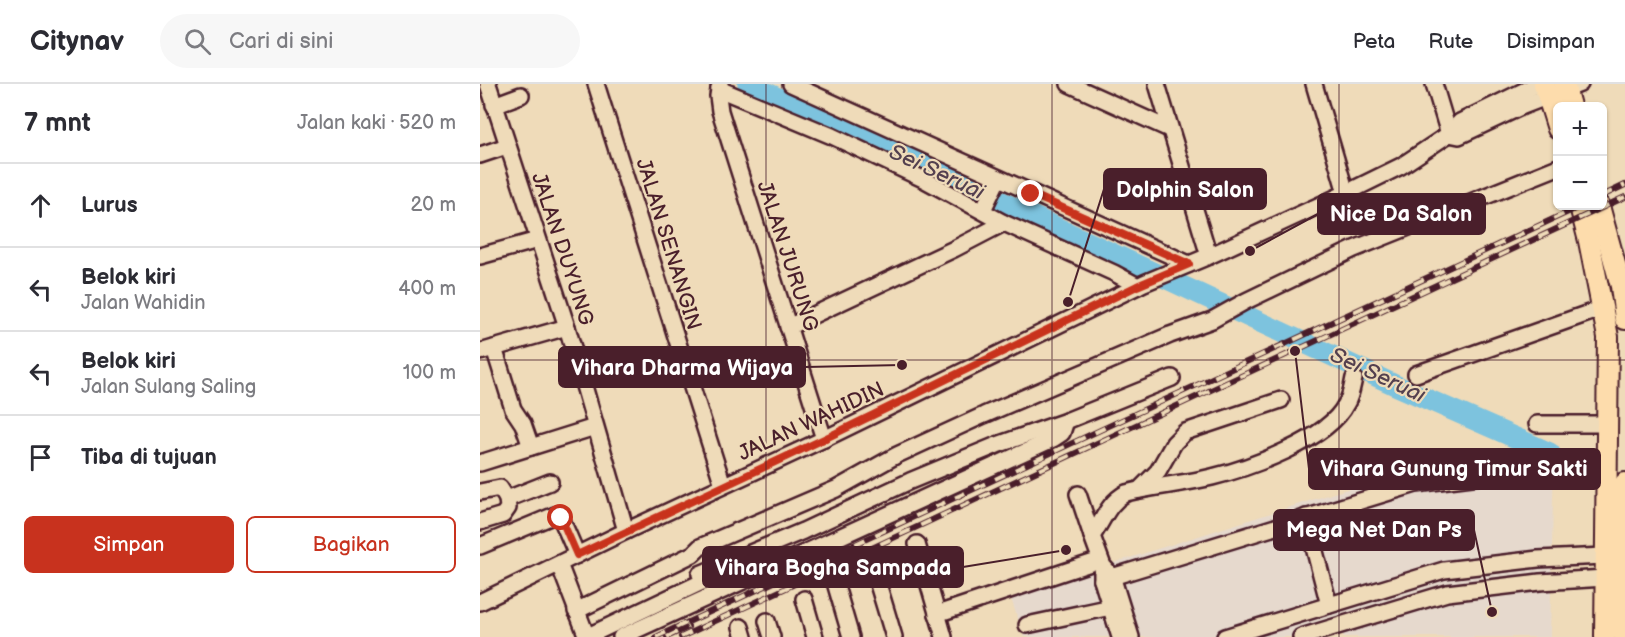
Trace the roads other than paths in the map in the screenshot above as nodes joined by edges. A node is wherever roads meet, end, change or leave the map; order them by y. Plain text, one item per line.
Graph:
1 (488, 84) edge
2 (596, 84) edge
3 (790, 84) edge
4 (1069, 84) edge
5 (1157, 84) edge
6 (1314, 84) edge
7 (1434, 84) edge
8 (719, 87) edge
9 (1558, 90) edge
10 (521, 94) dead end
11 (494, 105) junction
12 (1170, 129) junction
13 (1449, 134) junction
14 (507, 146) junction
15 (480, 155) edge
16 (1553, 169) edge
17 (997, 181) junction
18 (1346, 193) junction
19 (984, 207) junction
20 (1581, 210) edge
21 (1600, 210) edge
22 (1004, 222) junction
23 (538, 240) junction
24 (480, 256) edge
25 (1209, 256) junction
26 (1186, 265) junction
27 (1141, 285) junction
28 (1623, 286) edge
29 (1603, 308) junction
30 (1625, 319) edge
31 (567, 327) junction
32 (788, 327) junction
33 (487, 350) edge
34 (1416, 374) dead end
35 (1172, 378) dead end
36 (1354, 378) dead end
37 (1281, 400) dead end
38 (1066, 421) junction
39 (1537, 424) dead end
40 (1608, 424) junction
41 (596, 427) junction
42 (824, 439) junction
43 (531, 447) junction
44 (897, 455) junction
45 (480, 463) edge
46 (1607, 464) junction
47 (910, 480) junction
48 (550, 482) dead end
49 (1625, 483) edge
50 (723, 485) junction
51 (836, 489) junction
52 (1139, 490) junction
53 (480, 492) edge
54 (1078, 494) dead end
55 (507, 499) junction
56 (792, 508) junction
57 (845, 510) junction
58 (1306, 517) junction
59 (480, 522) edge
60 (626, 531) junction
61 (803, 531) junction
62 (1092, 536) junction
63 (713, 542) junction
64 (917, 544) dead end
65 (480, 546) edge
66 (577, 555) junction
67 (1605, 556) junction
68 (1538, 559) junction
69 (559, 564) junction
70 (872, 564) dead end
71 (723, 565) junction
72 (1444, 570) junction
73 (1104, 571) junction
74 (1605, 578) junction
75 (1540, 582) junction
76 (836, 586) dead end
77 (1447, 592) junction
78 (804, 598) dead end
79 (480, 602) edge
80 (1329, 605) junction
81 (1111, 606) junction
82 (576, 611) junction
83 (937, 614) junction
84 (1624, 614) edge
85 (767, 621) dead end
86 (1027, 625) dead end
87 (1335, 632) edge
88 (586, 637) edge
89 (621, 637) edge
90 (772, 637) edge
91 (815, 637) edge
92 (851, 637) edge
93 (894, 637) edge
94 (944, 637) edge
95 (1120, 637) edge
96 (1131, 637) edge
97 (1225, 637) edge
98 (1301, 637) edge
99 (1605, 637) edge
100 (1624, 637) edge

1 - 11 street, JALAN DUYUNG
2 - 50 street, JALAN SENANGIN
3 - 17 street
4 - 12 street
5 - 12 street
6 - 18 street
7 - 13 street
8 - 19 street
8 - 32 street, JALAN JURUNG
9 - 13 street, JALAN WAHIDIN
10 - 11 street
11 - 14 street, JALAN DUYUNG
12 - 25 street
13 - 18 street, JALAN WAHIDIN
14 - 15 street
14 - 23 street, JALAN DUYUNG
16 - 44 street
17 - 19 street
17 - 26 street
18 - 25 street, JALAN WAHIDIN
19 - 22 street
20 - 29 main road
21 - 28 main road
22 - 27 street
22 - 32 street
23 - 24 street
23 - 31 street, JALAN DUYUNG
25 - 26 street, JALAN WAHIDIN
26 - 27 street, JALAN WAHIDIN
27 - 42 street, JALAN WAHIDIN
28 - 30 main road
29 - 34 street
29 - 40 main road
31 - 33 street
31 - 41 street, JALAN DUYUNG
32 - 42 street, JALAN JURUNG
33 - 43 street
35 - 38 street
36 - 52 street
37 - 52 street
38 - 47 street
38 - 89 street
39 - 40 street
40 - 46 main road
41 - 43 street
41 - 60 street, JALAN DUYUNG
42 - 50 street, JALAN WAHIDIN
43 - 45 street
44 - 47 street
44 - 51 street
46 - 58 street
46 - 67 main road
47 - 57 street
48 - 55 street
49 - 84 main road
50 - 60 street, JALAN WAHIDIN
51 - 56 street
51 - 57 street
52 - 62 street
53 - 55 street
54 - 62 street
55 - 59 street
56 - 61 street
56 - 63 street
57 - 61 street
58 - 73 street
58 - 80 street
60 - 66 street, JALAN WAHIDIN
61 - 71 street
62 - 73 street
63 - 71 street
63 - 82 street
64 - 83 street
65 - 66 street
66 - 69 street, JALAN WAHIDIN
67 - 68 street
67 - 74 main road
68 - 72 street
68 - 75 street
69 - 79 street, JALAN WAHIDIN
69 - 82 street
70 - 93 street
71 - 88 street
72 - 77 street
72 - 80 street
73 - 81 street
73 - 83 street
73 - 96 street
74 - 75 street
74 - 99 main road
75 - 77 street
76 - 92 street
77 - 87 street
78 - 91 street
80 - 97 street
81 - 86 street
81 - 95 street
82 - 88 street
83 - 94 street
84 - 100 main road
85 - 90 street
87 - 98 street

